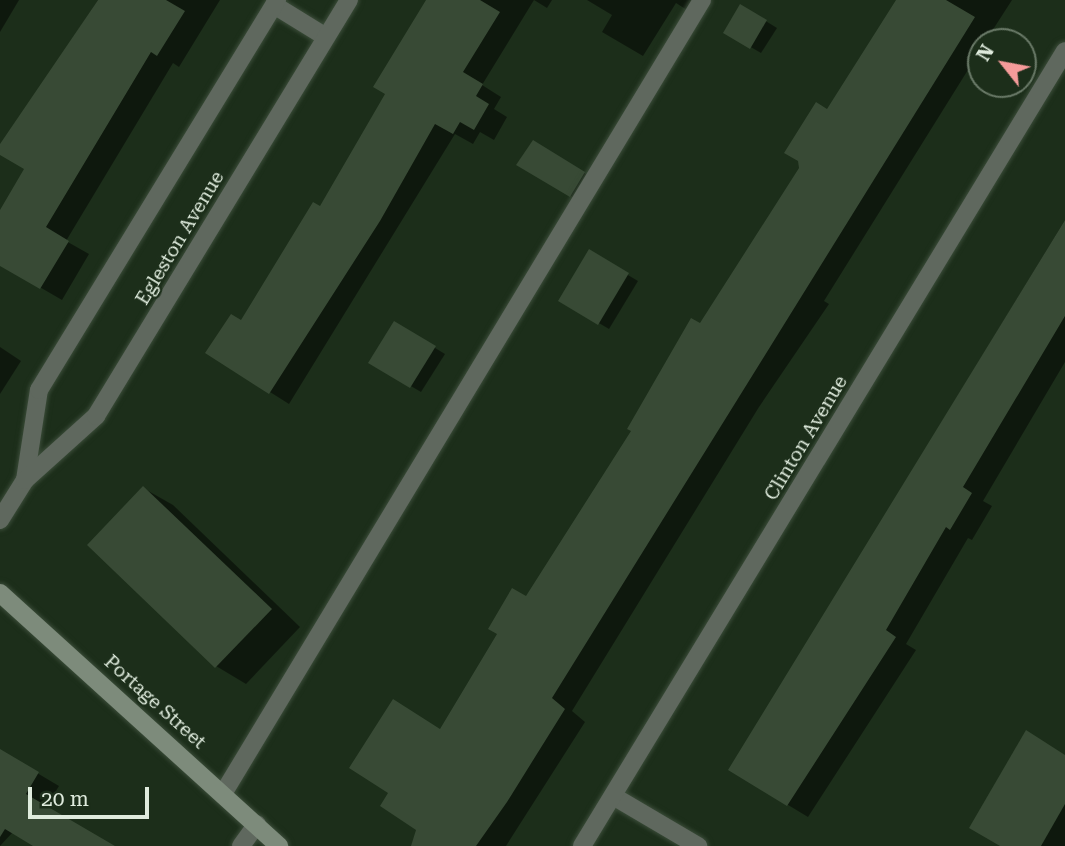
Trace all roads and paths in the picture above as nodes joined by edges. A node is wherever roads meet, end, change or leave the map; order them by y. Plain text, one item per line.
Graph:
1 (349, 0) edge
2 (702, 0) edge
3 (275, 3) edge
4 (326, 37) junction
5 (1065, 51) edge
6 (25, 480) junction
7 (0, 520) edge
8 (0, 593) edge
9 (224, 792) junction
10 (613, 796) junction
11 (257, 824) junction
12 (241, 846) edge
13 (279, 846) edge
14 (582, 846) edge
15 (698, 846) edge

1 - 4 street, Egleston Avenue
2 - 9 street
3 - 4 street
3 - 6 street, Egleston Avenue
4 - 6 street, Egleston Avenue
5 - 10 street, Clinton Avenue
6 - 7 street, Egleston Avenue
8 - 9 main road, Portage Street
9 - 11 main road, Portage Street
10 - 14 street, Clinton Avenue
10 - 15 street
11 - 12 street
11 - 13 main road, Portage Street

